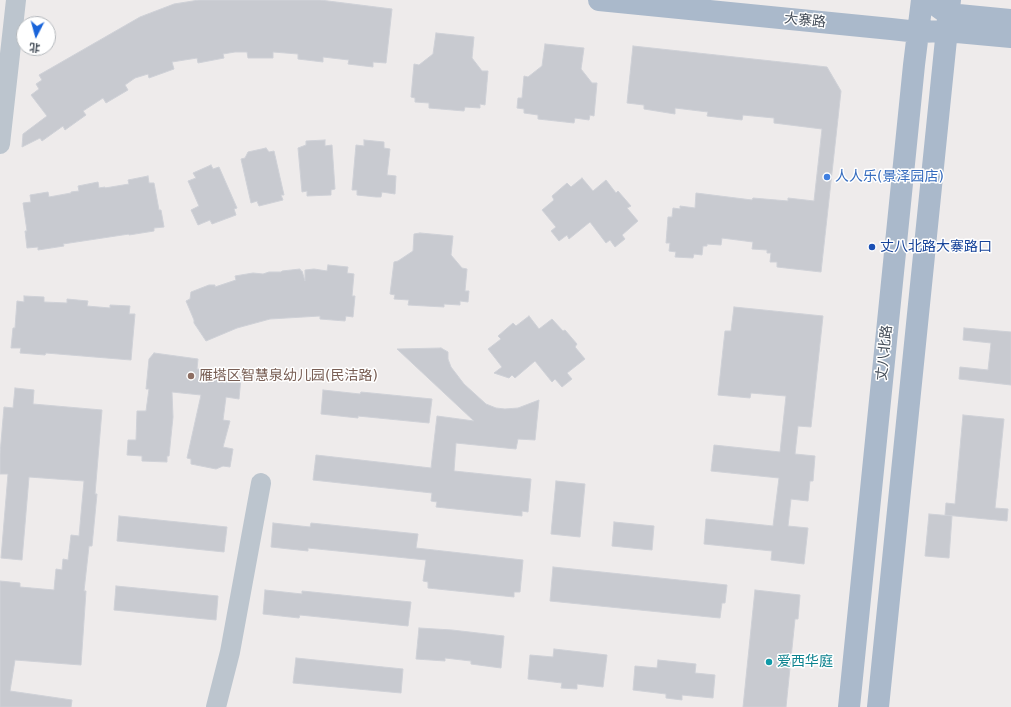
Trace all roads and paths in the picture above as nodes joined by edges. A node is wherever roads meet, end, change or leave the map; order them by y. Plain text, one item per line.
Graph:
1 (16, 0) edge
2 (599, 0) edge
3 (922, 0) edge
4 (928, 0) edge
5 (948, 15) edge
6 (1011, 20) edge
7 (918, 32) junction
8 (1011, 37) edge
9 (0, 144) edge
10 (261, 484) dead end
11 (216, 707) edge
12 (849, 707) edge
13 (878, 707) edge

1 - 9 street
2 - 7 main road, 大寨路
3 - 7 main road, 丈八北路
4 - 5 main road, 大寨路
5 - 6 main road, 大寨路
5 - 7 main road, 大寨路
5 - 8 main road, 大寨路
5 - 13 main road, 丈八北路
7 - 12 main road, 丈八北路
10 - 11 street

